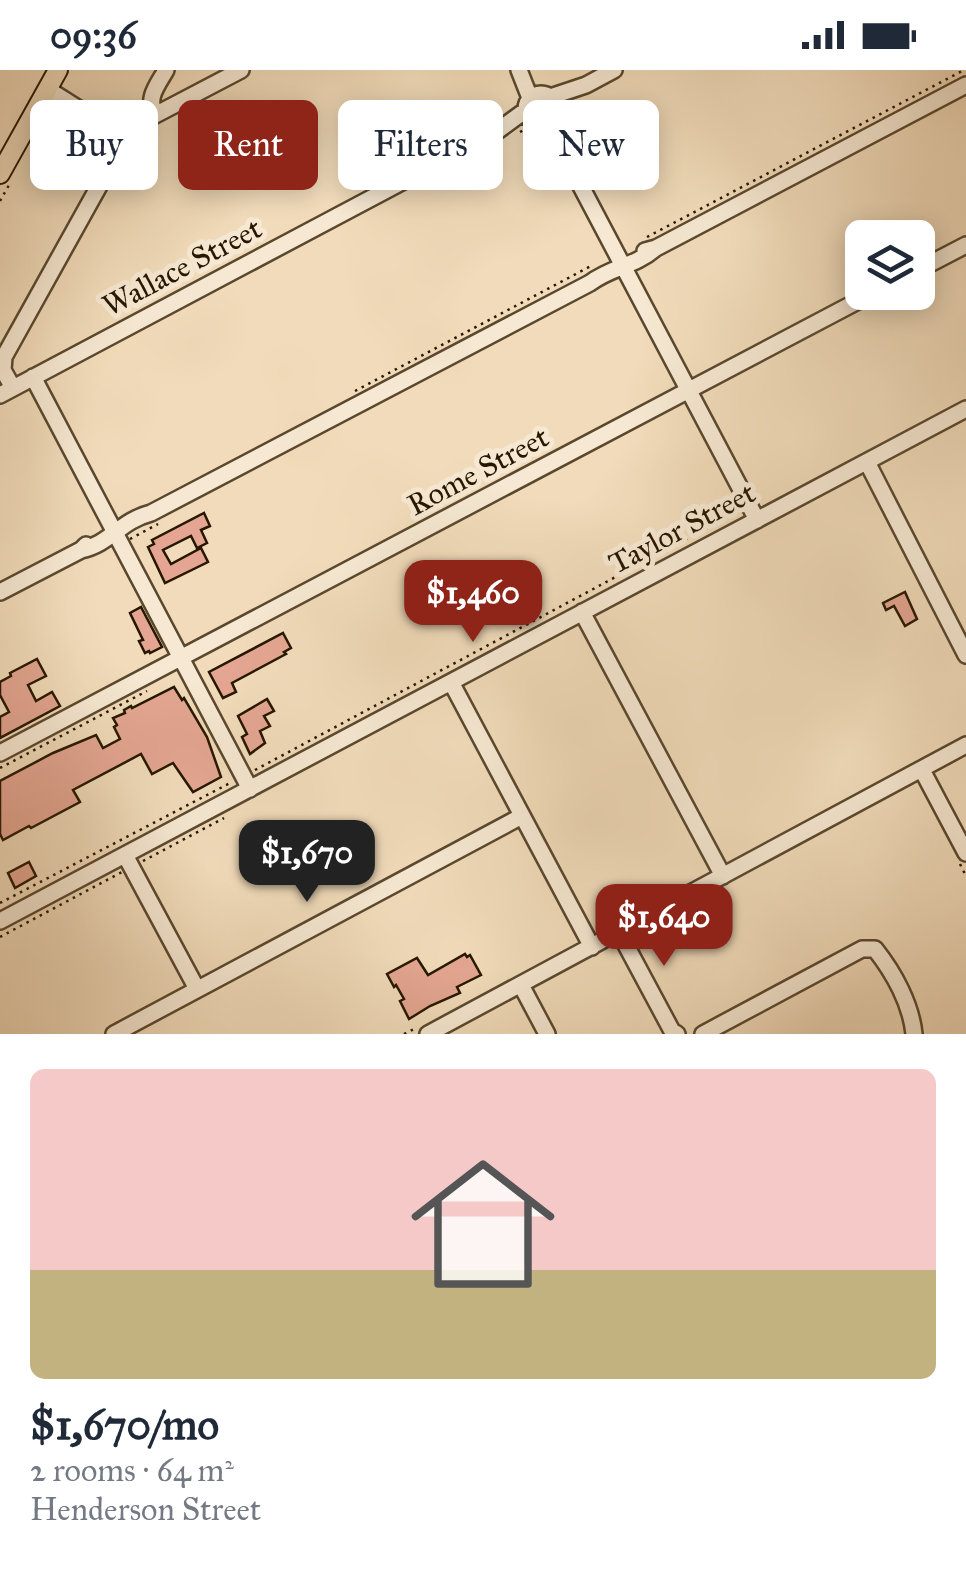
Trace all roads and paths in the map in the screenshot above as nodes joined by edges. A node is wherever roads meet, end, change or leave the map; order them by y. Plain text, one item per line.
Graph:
1 (58, 70) edge
2 (166, 70) edge
3 (241, 70) edge
4 (520, 70) edge
5 (614, 70) edge
6 (964, 70) edge
7 (966, 85) edge
8 (47, 89) junction
9 (66, 100) edge
10 (150, 100) edge
11 (532, 100) edge
12 (560, 100) edge
13 (158, 113) edge
14 (523, 119) edge
15 (0, 174) edge
16 (97, 190) edge
17 (583, 190) edge
18 (648, 244) junction
19 (966, 245) edge
20 (935, 261) edge
21 (623, 265) junction
22 (590, 275) junction
23 (845, 308) edge
24 (33, 377) junction
25 (689, 391) junction
26 (6, 392) edge
27 (344, 397) dead end
28 (966, 409) edge
29 (866, 462) junction
30 (753, 513) junction
31 (115, 532) junction
32 (0, 592) edge
33 (582, 612) junction
34 (966, 655) edge
35 (182, 658) junction
36 (451, 682) junction
37 (152, 688) dead end
38 (966, 746) edge
39 (0, 754) edge
40 (0, 768) edge
41 (922, 770) junction
42 (247, 782) junction
43 (522, 816) junction
44 (966, 853) edge
45 (124, 855) junction
46 (724, 876) junction
47 (0, 902) edge
48 (0, 921) edge
49 (620, 932) junction
50 (592, 946) junction
51 (521, 985) junction
52 (197, 989) junction
53 (728, 1028) edge
54 (114, 1034) edge
55 (428, 1034) edge
56 (547, 1034) edge
57 (677, 1034) edge
58 (703, 1034) edge
59 (913, 1034) edge

1 - 8 main road
2 - 10 street
3 - 13 street
4 - 11 street
5 - 12 street, Wallace Street
6 - 18 path
7 - 18 street
8 - 9 street
8 - 15 main road
14 - 24 street, Wallace Street
16 - 26 street
17 - 21 street
18 - 21 street
19 - 20 street
21 - 22 street
21 - 25 street
22 - 27 path
22 - 31 street
23 - 25 street, Rome Street
24 - 26 street, Wallace Street
24 - 31 street
25 - 30 street
25 - 35 street, Rome Street
28 - 29 street, Taylor Street
29 - 30 street, Taylor Street
29 - 34 street
30 - 33 street, Taylor Street
30 - 42 path
31 - 32 street
31 - 35 street
33 - 36 street, Taylor Street
33 - 46 street
35 - 39 street, Rome Street
35 - 42 street
36 - 42 street, Taylor Street
36 - 43 street
37 - 40 path
38 - 41 street
41 - 44 street
41 - 46 street
42 - 45 street, Taylor Street
42 - 47 path
43 - 50 street
43 - 52 street
45 - 48 street, Taylor Street
45 - 52 street
46 - 49 street
49 - 50 street
49 - 57 street
50 - 51 street
51 - 55 street
51 - 56 street
52 - 54 street
53 - 58 street
53 - 59 street

